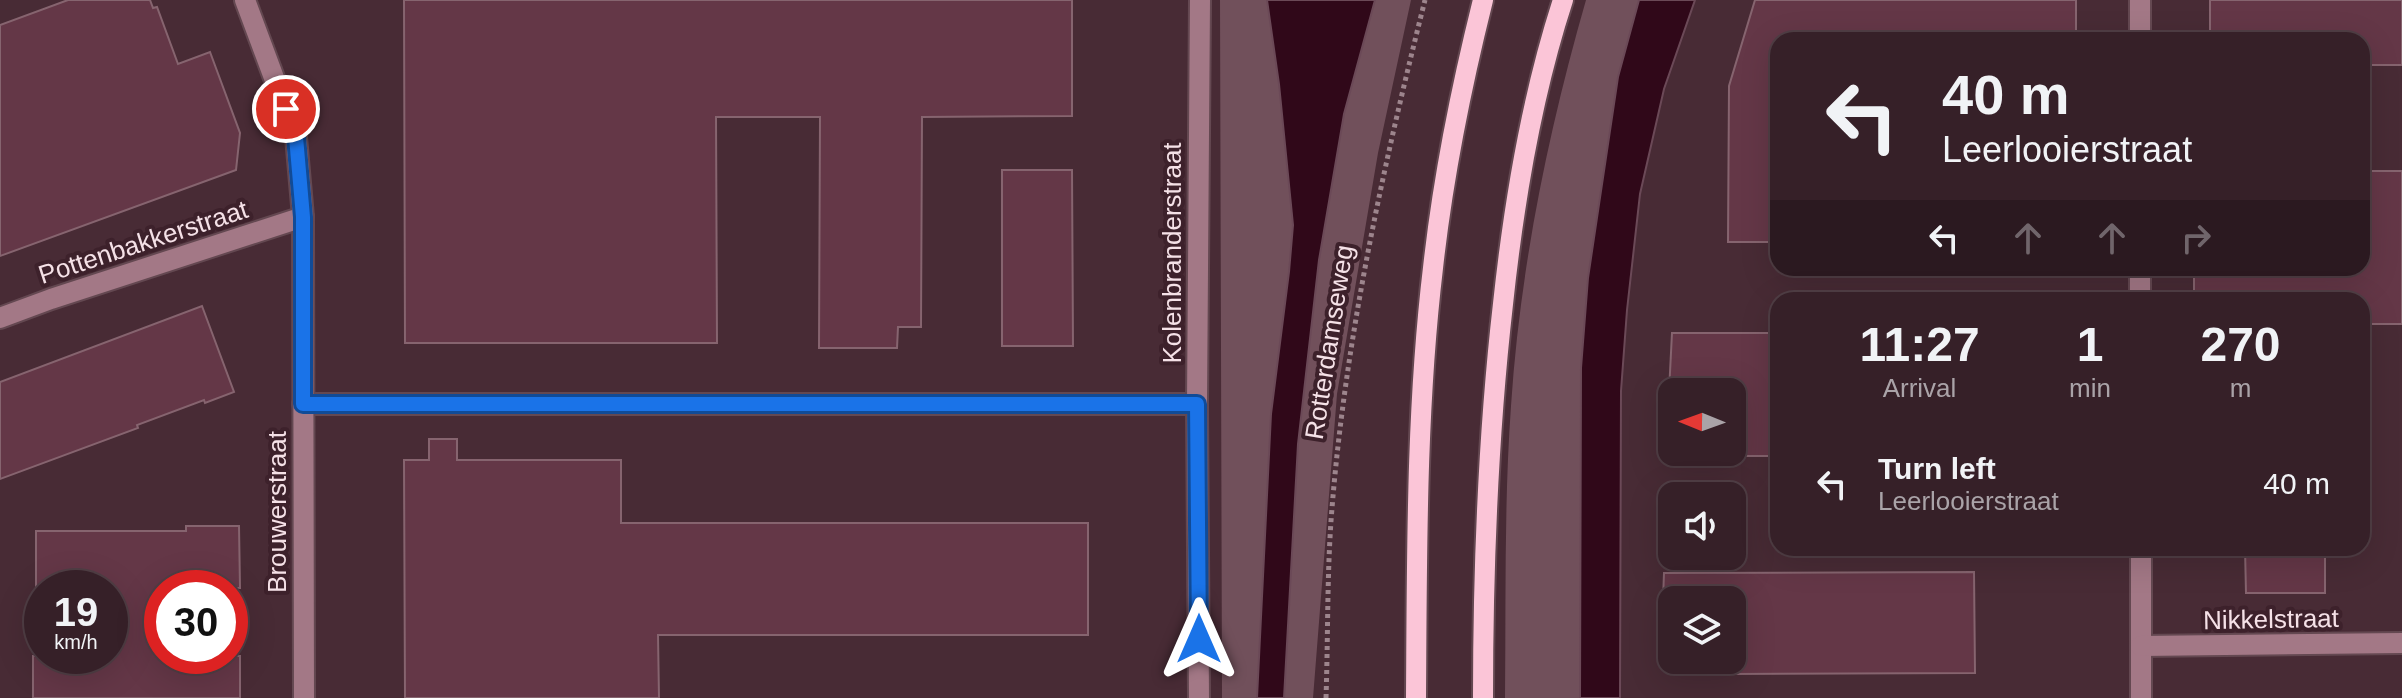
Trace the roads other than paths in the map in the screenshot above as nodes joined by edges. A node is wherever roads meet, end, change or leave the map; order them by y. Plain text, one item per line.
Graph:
1 (245, 0) edge
2 (1200, 0) edge
3 (1483, 0) edge
4 (1563, 0) edge
5 (2140, 0) edge
6 (2140, 32) edge
7 (303, 217) junction
8 (0, 318) edge
9 (303, 404) junction
10 (1197, 404) junction
11 (2141, 556) edge
12 (2402, 643) edge
13 (2141, 646) junction
14 (304, 698) edge
15 (1199, 698) edge
16 (1416, 698) edge
17 (1483, 698) edge
18 (2141, 698) edge

1 - 7 street, Brouwerstraat
2 - 10 street, Kolenbranderstraat
3 - 16 main road
4 - 17 main road
5 - 6 street
7 - 8 street, Pottenbakkerstraat
7 - 9 street, Brouwerstraat
9 - 10 street
9 - 14 street, Brouwerstraat
10 - 15 street, Kolenbranderstraat
11 - 13 street
12 - 13 street, Nikkelstraat
13 - 18 street

